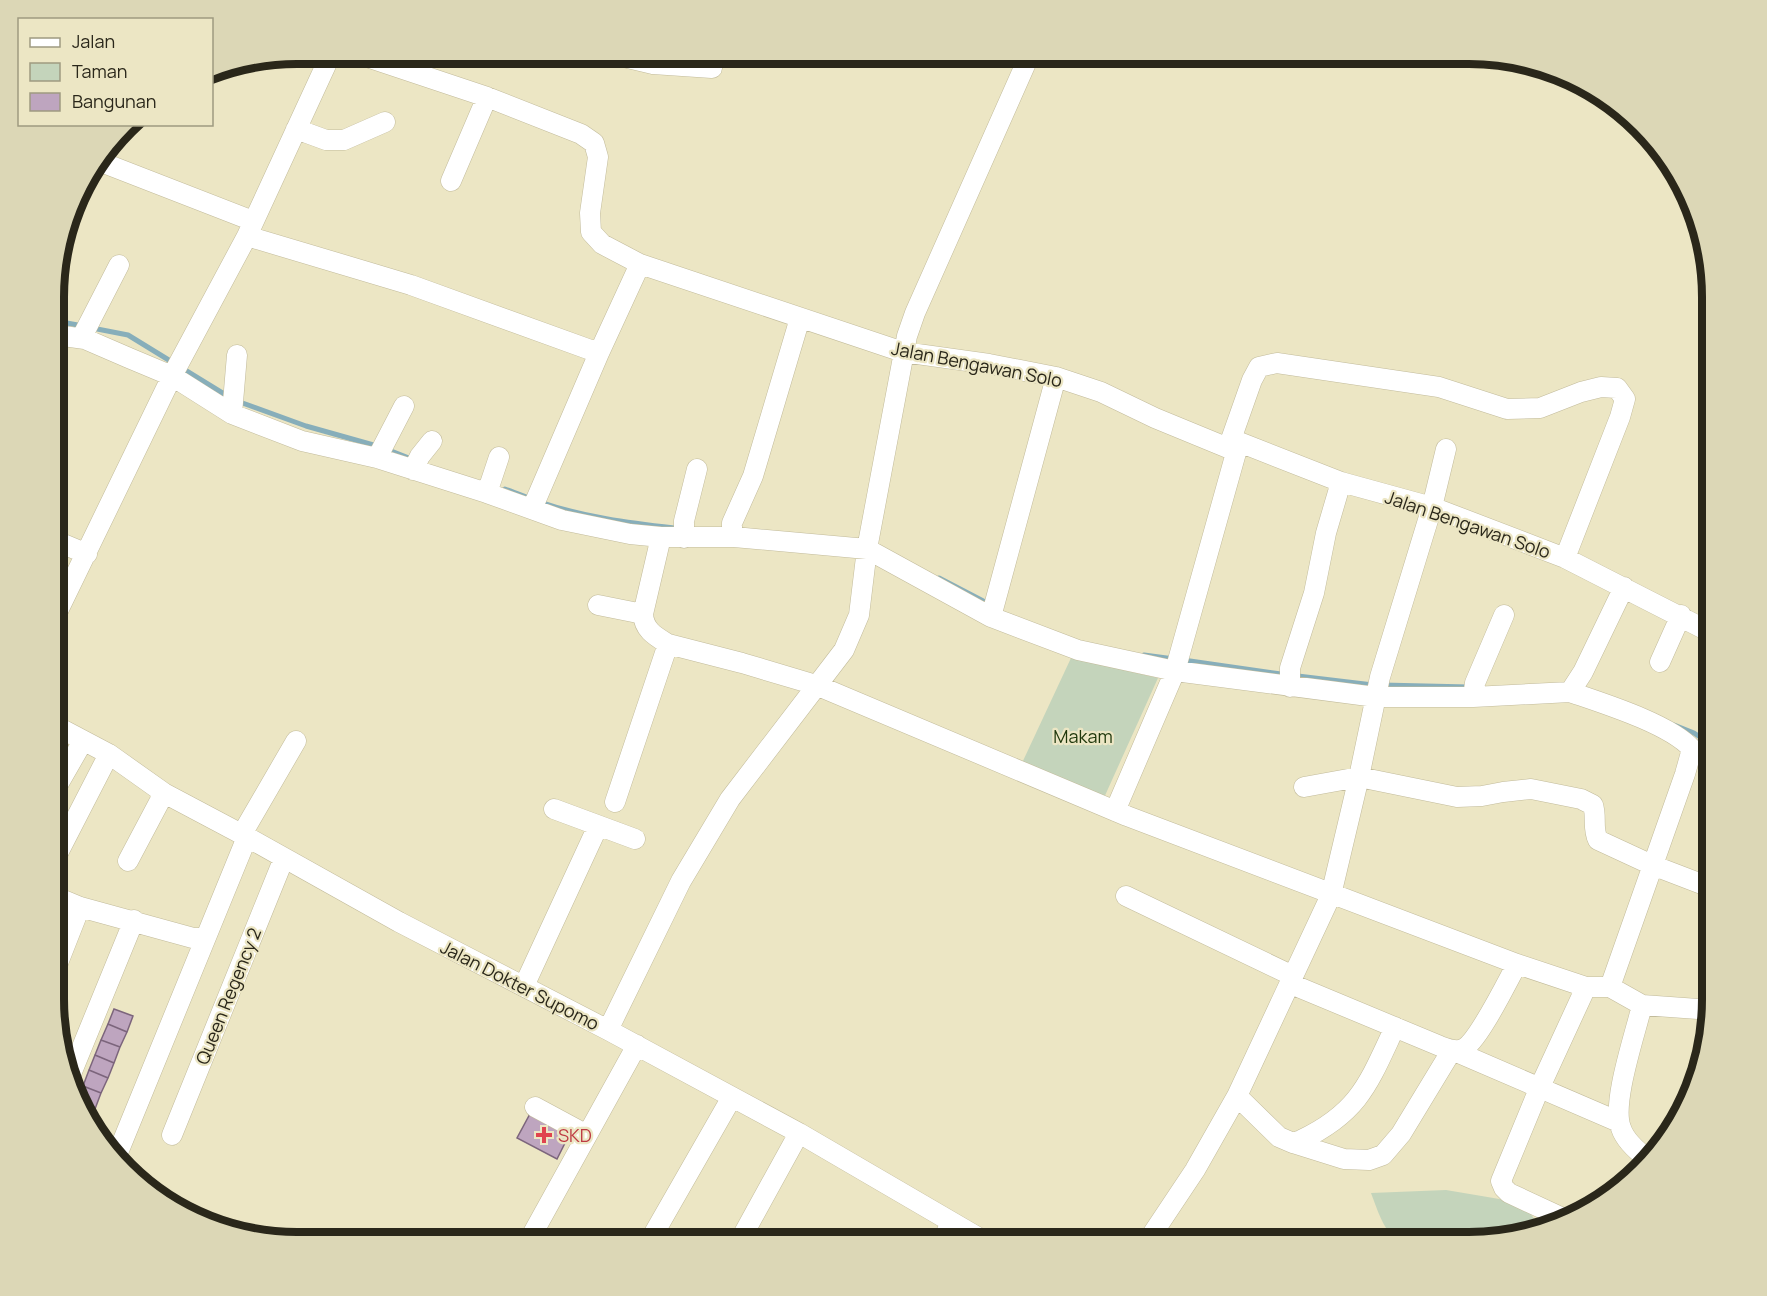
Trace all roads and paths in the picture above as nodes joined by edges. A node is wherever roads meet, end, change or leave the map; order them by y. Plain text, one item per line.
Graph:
1 (326, 64) edge
2 (389, 64) edge
3 (665, 64) edge
4 (1026, 64) edge
5 (712, 68) dead end
6 (487, 96) junction
7 (385, 122) dead end
8 (296, 129) junction
9 (107, 165) edge
10 (451, 181) dead end
11 (250, 229) junction
12 (640, 264) junction
13 (119, 265) dead end
14 (800, 318) junction
15 (86, 331) junction
16 (64, 334) edge
17 (903, 352) junction
18 (599, 353) junction
19 (237, 355) dead end
20 (176, 369) junction
21 (1056, 377) junction
22 (233, 406) junction
23 (404, 406) dead end
24 (1233, 445) junction
25 (1446, 449) dead end
26 (381, 450) junction
27 (499, 457) dead end
28 (697, 469) dead end
29 (1341, 482) junction
30 (489, 487) junction
31 (534, 502) junction
32 (1432, 507) junction
33 (683, 530) junction
34 (732, 531) junction
35 (661, 537) junction
36 (64, 544) edge
37 (867, 549) junction
38 (87, 554) junction
39 (1564, 558) junction
40 (1624, 587) junction
41 (64, 599) edge
42 (598, 604) dead end
43 (992, 611) junction
44 (643, 614) junction
45 (1504, 615) dead end
46 (1681, 615) junction
47 (1702, 627) edge
48 (668, 644) junction
49 (1178, 662) junction
50 (1660, 662) dead end
51 (1289, 678) junction
52 (816, 685) junction
53 (1378, 688) junction
54 (1474, 691) junction
55 (1570, 692) junction
56 (64, 731) edge
57 (82, 741) junction
58 (297, 741) dead end
59 (109, 754) junction
60 (64, 774) edge
61 (1359, 777) junction
62 (1304, 788) dead end
63 (164, 793) junction
64 (615, 802) dead end
65 (554, 809) dead end
66 (1115, 811) junction
67 (598, 825) junction
68 (245, 835) junction
69 (635, 839) dead end
70 (64, 841) edge
71 (284, 858) junction
72 (128, 861) dead end
73 (1652, 865) junction
74 (1702, 884) edge
75 (1331, 895) junction
76 (1126, 896) dead end
77 (64, 900) edge
78 (80, 907) junction
79 (134, 920) junction
80 (205, 938) junction
81 (64, 948) edge
82 (1517, 964) junction
83 (1292, 980) junction
84 (524, 986) junction
85 (1586, 987) junction
86 (1610, 987) junction
87 (1642, 1005) junction
88 (1702, 1009) edge
89 (1395, 1027) junction
90 (608, 1030) junction
91 (637, 1045) junction
92 (1452, 1050) junction
93 (74, 1065) edge
94 (1539, 1089) junction
95 (1237, 1096) junction
96 (732, 1097) junction
97 (535, 1107) dead end
98 (1619, 1122) junction
99 (799, 1133) junction
100 (172, 1135) dead end
101 (587, 1135) junction
102 (1293, 1143) junction
103 (120, 1149) edge
104 (1643, 1154) edge
105 (1555, 1215) edge
106 (951, 1222) junction
107 (534, 1232) edge
108 (655, 1232) edge
109 (745, 1232) edge
110 (946, 1232) edge
111 (968, 1232) edge
112 (1154, 1232) edge

1 - 8 street
2 - 6 street, Jalan Bengawan Solo
3 - 5 street
4 - 17 street
6 - 10 street
6 - 12 street, Jalan Bengawan Solo
7 - 8 street
8 - 11 street
9 - 11 street
11 - 18 street
11 - 20 street
12 - 14 street, Jalan Bengawan Solo
12 - 18 street
13 - 15 street
14 - 17 street, Jalan Bengawan Solo
14 - 34 street
15 - 16 street
15 - 20 street
17 - 21 street, Jalan Bengawan Solo
17 - 37 street
18 - 31 street
19 - 22 street
20 - 22 street
20 - 38 street
21 - 24 street, Jalan Bengawan Solo
21 - 43 street
22 - 26 street
23 - 26 street
24 - 29 street, Jalan Bengawan Solo
24 - 39 street
24 - 49 street
25 - 32 street
26 - 30 street
27 - 30 street
28 - 33 street
29 - 32 street, Jalan Bengawan Solo
29 - 51 street
30 - 31 street
31 - 35 street
32 - 39 street, Jalan Bengawan Solo
32 - 53 street
33 - 34 street
33 - 35 street
34 - 37 street
35 - 44 street
36 - 38 street
37 - 43 street
37 - 52 street
38 - 41 street
39 - 40 street, Jalan Bengawan Solo
40 - 46 street, Jalan Bengawan Solo
40 - 55 street
42 - 44 street
43 - 49 street
44 - 48 street
45 - 54 street
46 - 47 street, Jalan Bengawan Solo
46 - 50 street
48 - 52 street
48 - 64 street
49 - 51 street
49 - 66 street
51 - 53 street
52 - 66 street
52 - 90 street
53 - 54 street
53 - 61 street
54 - 55 street
55 - 73 street
56 - 57 street, Jalan Dokter Supomo
57 - 59 street, Jalan Dokter Supomo
57 - 60 street
58 - 68 street
59 - 63 street, Jalan Dokter Supomo
59 - 70 street
61 - 62 street
61 - 73 street
61 - 75 street
63 - 68 street, Jalan Dokter Supomo
63 - 72 street
65 - 67 street
66 - 75 street
67 - 69 street
67 - 84 street
68 - 71 street, Jalan Dokter Supomo
68 - 80 street
71 - 84 street, Jalan Dokter Supomo
71 - 100 street, Queen Regency 2
73 - 74 street
73 - 86 street
75 - 82 street
75 - 83 street
76 - 83 street
77 - 78 street
78 - 79 street
78 - 81 street
79 - 80 street
79 - 93 street
80 - 103 street
82 - 85 street
82 - 92 street
83 - 89 street
83 - 95 street
84 - 90 street, Jalan Dokter Supomo
85 - 86 street
85 - 94 street
86 - 87 street
87 - 88 street
87 - 98 street
89 - 92 street
89 - 102 street
90 - 91 street, Jalan Dokter Supomo
91 - 96 street, Jalan Dokter Supomo
91 - 101 street
92 - 94 street
92 - 102 street
94 - 98 street
94 - 105 street
95 - 102 street
95 - 112 street
96 - 99 street, Jalan Dokter Supomo
96 - 108 street
97 - 101 street
98 - 104 street
99 - 106 street, Jalan Dokter Supomo
99 - 109 street
101 - 107 street
106 - 110 street
106 - 111 street, Jalan Dokter Supomo

